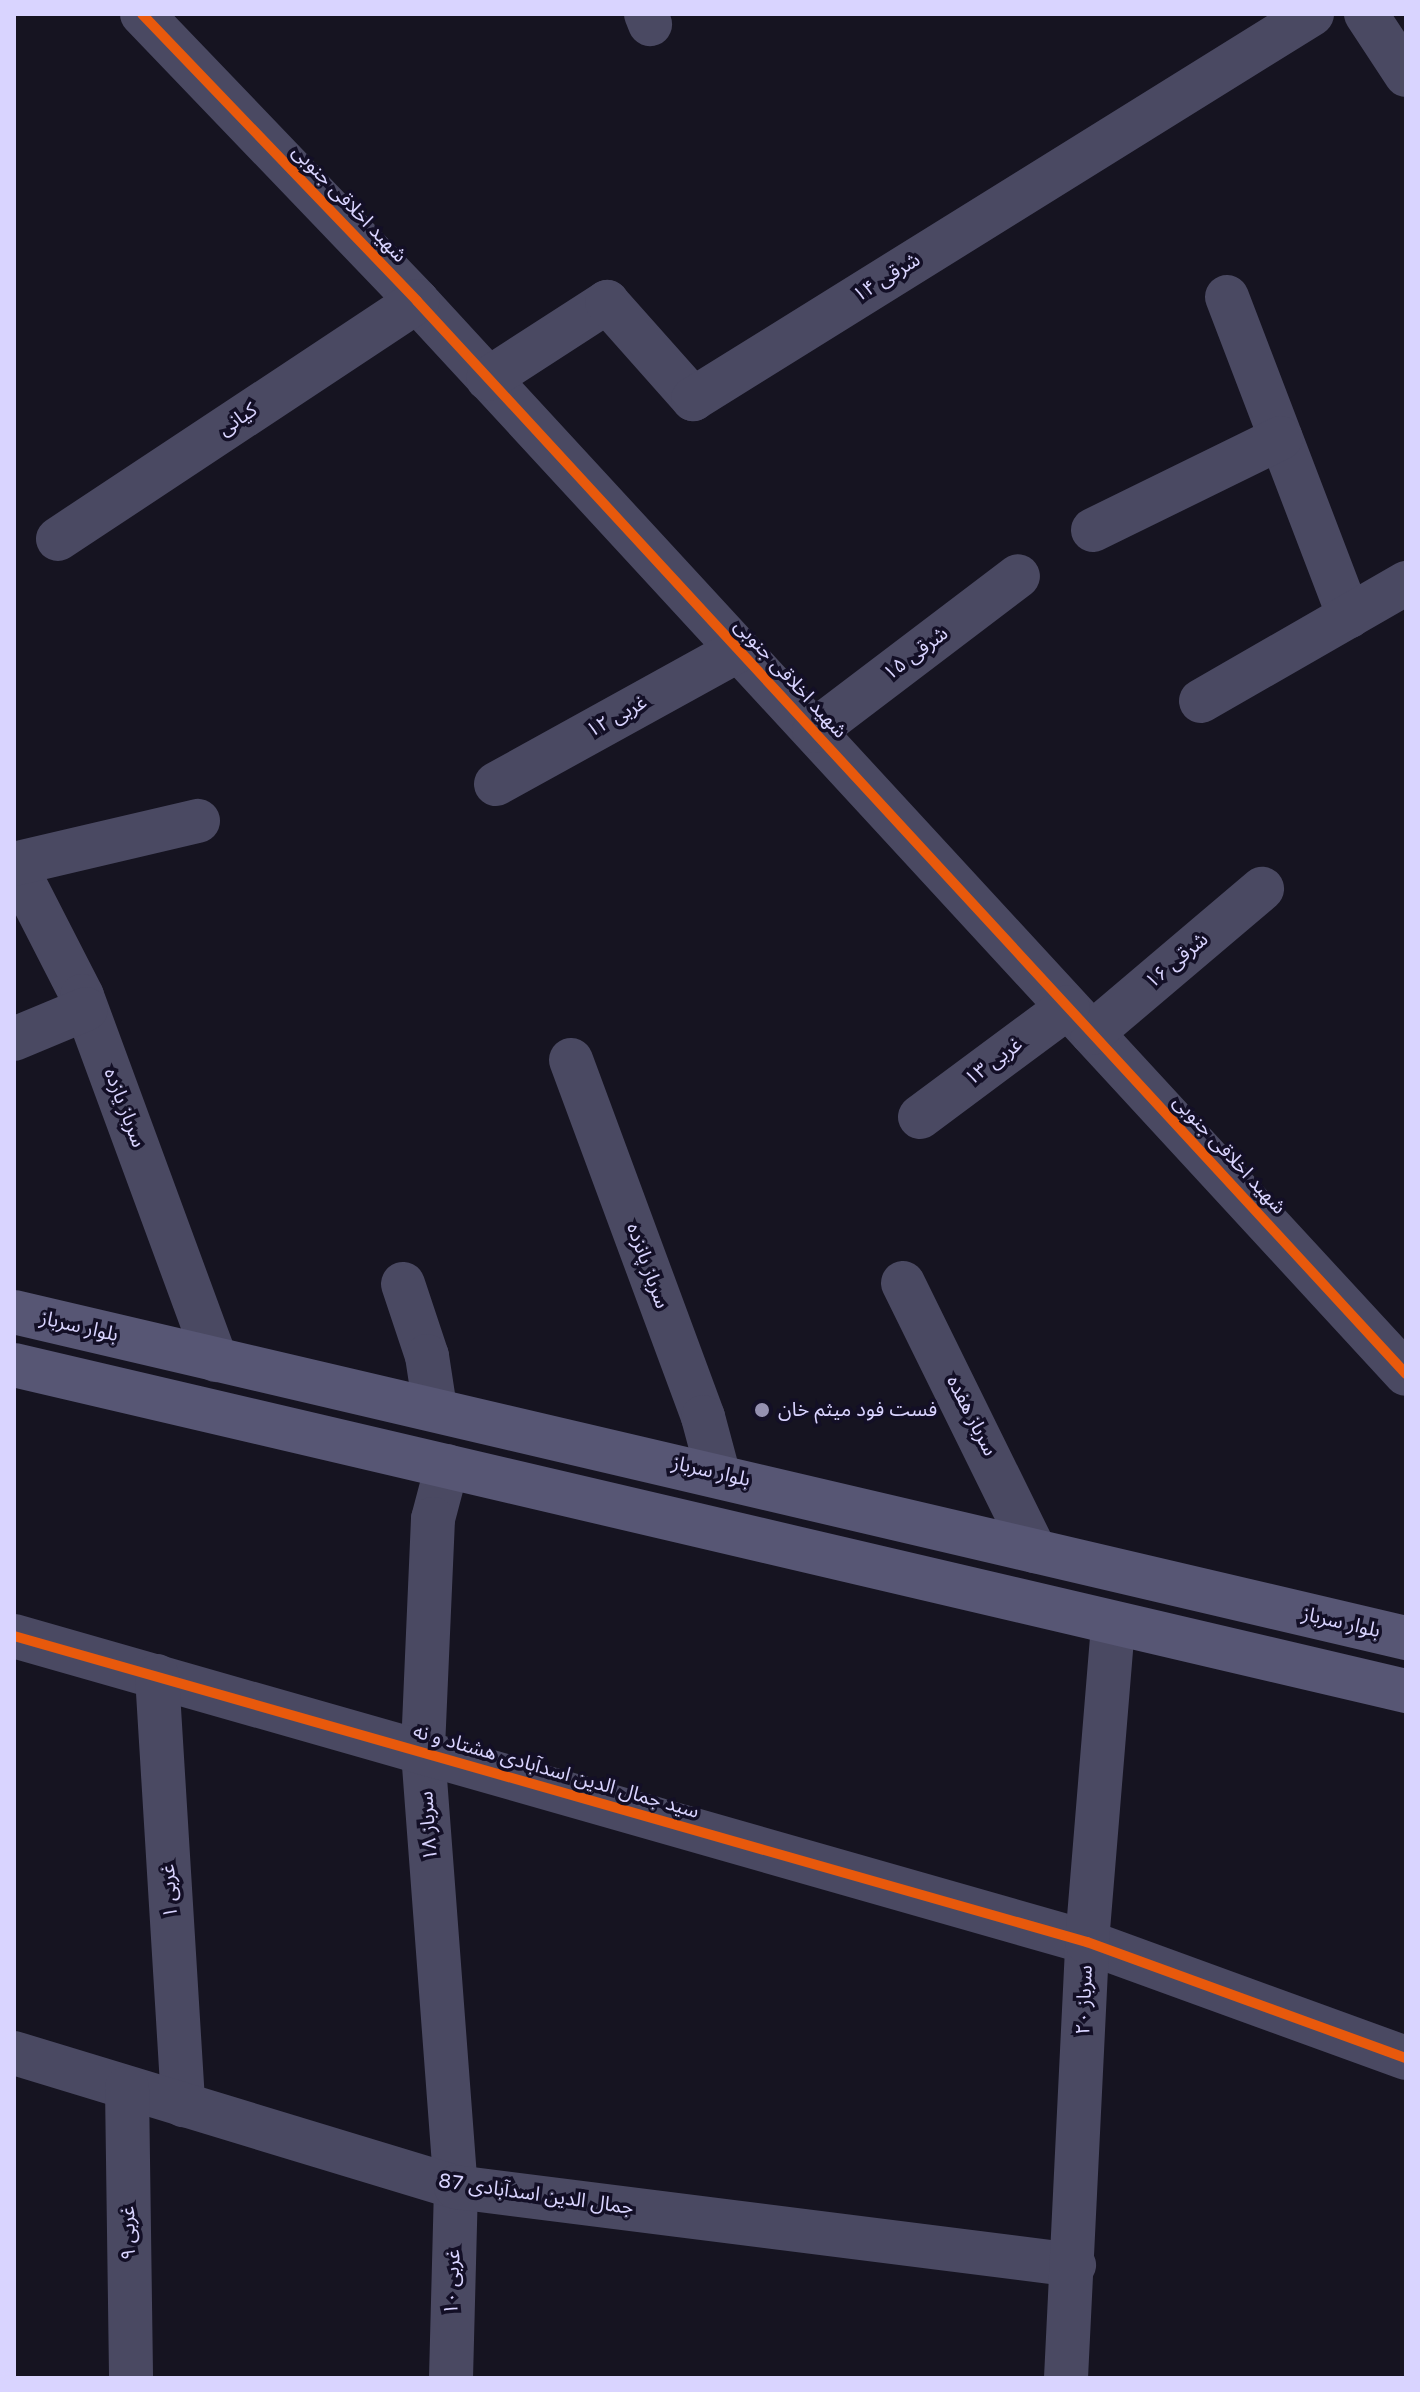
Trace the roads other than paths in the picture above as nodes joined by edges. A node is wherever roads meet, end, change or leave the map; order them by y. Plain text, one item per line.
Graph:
1 (142, 14) edge
2 (1312, 14) edge
3 (1366, 14) edge
4 (1406, 75) edge
5 (1227, 297) dead end
6 (417, 301) junction
7 (488, 379) junction
8 (1281, 438) junction
9 (1093, 530) dead end
10 (58, 539) dead end
11 (1018, 576) dead end
12 (1406, 583) edge
13 (1349, 616) junction
14 (739, 650) junction
15 (1201, 701) dead end
16 (814, 731) junction
17 (496, 784) dead end
18 (198, 821) dead end
19 (14, 864) edge
20 (1262, 889) dead end
21 (86, 1009) junction
22 (1080, 1020) junction
23 (14, 1039) edge
24 (571, 1060) dead end
25 (920, 1117) dead end
26 (903, 1283) dead end
27 (403, 1284) dead end
28 (14, 1312) edge
29 (216, 1360) junction
30 (14, 1365) edge
31 (1406, 1374) edge
32 (435, 1408) junction
33 (447, 1466) junction
34 (718, 1473) junction
35 (1035, 1551) junction
36 (1113, 1623) junction
37 (14, 1636) edge
38 (1406, 1638) edge
39 (157, 1676) junction
40 (1406, 1691) edge
41 (423, 1752) junction
42 (1087, 1942) junction
43 (14, 2053) edge
44 (1406, 2058) edge
45 (127, 2088) junction
46 (183, 2105) junction
47 (456, 2187) junction
48 (1074, 2265) junction
49 (131, 2378) edge
50 (451, 2378) edge
51 (1066, 2378) edge

1 - 6 street, شهید اخلاقی جنوبی
2 - 7 street, شرقی ۱۴
3 - 4 street
5 - 8 street
6 - 7 street, شهید اخلاقی جنوبی
6 - 10 street, کیانی
7 - 14 street, شهید اخلاقی جنوبی
8 - 9 street
8 - 13 street
11 - 16 street, شرقی ۱۵
12 - 13 street
13 - 15 street
14 - 16 street, شهید اخلاقی جنوبی
14 - 17 street, غربی ۱۲
16 - 22 street, شهید اخلاقی جنوبی
18 - 19 street
19 - 21 street, سرباز یازده
20 - 22 street, شرقی ۱۶
21 - 23 street
21 - 29 street, سرباز یازده
22 - 25 street, غربی ۱۳
22 - 31 street, شهید اخلاقی جنوبی
24 - 34 street, سرباز پانزده
26 - 35 street, سرباز هفده
27 - 32 street
28 - 29 main road, بلوار سرباز
29 - 32 main road, بلوار سرباز
30 - 33 main road
32 - 34 main road, بلوار سرباز
33 - 36 main road
33 - 41 street, سرباز ۱۸
34 - 35 main road, بلوار سرباز
35 - 38 main road, بلوار سرباز
36 - 40 main road
36 - 42 street, سرباز ۲۰
37 - 39 street, سید جمال الدین اسدآبادی هشتاد و نه
39 - 41 street, سید جمال الدین اسدآبادی هشتاد و نه
39 - 46 street, غربی ۱
41 - 42 street, سید جمال الدین اسدآبادی هشتاد و نه
41 - 47 street, سرباز ۱۸
42 - 44 street, سید جمال الدین اسدآبادی هشتاد و نه
42 - 48 street, سرباز ۲۰
43 - 45 street, جمال الدین اسدآبادی 87
45 - 46 street, جمال الدین اسدآبادی 87
45 - 49 street, غربی ۹
46 - 47 street, جمال الدین اسدآبادی 87
47 - 48 street, جمال الدین اسدآبادی 87
47 - 50 street, غربی ۱۰
48 - 51 street, سرباز ۲۰

